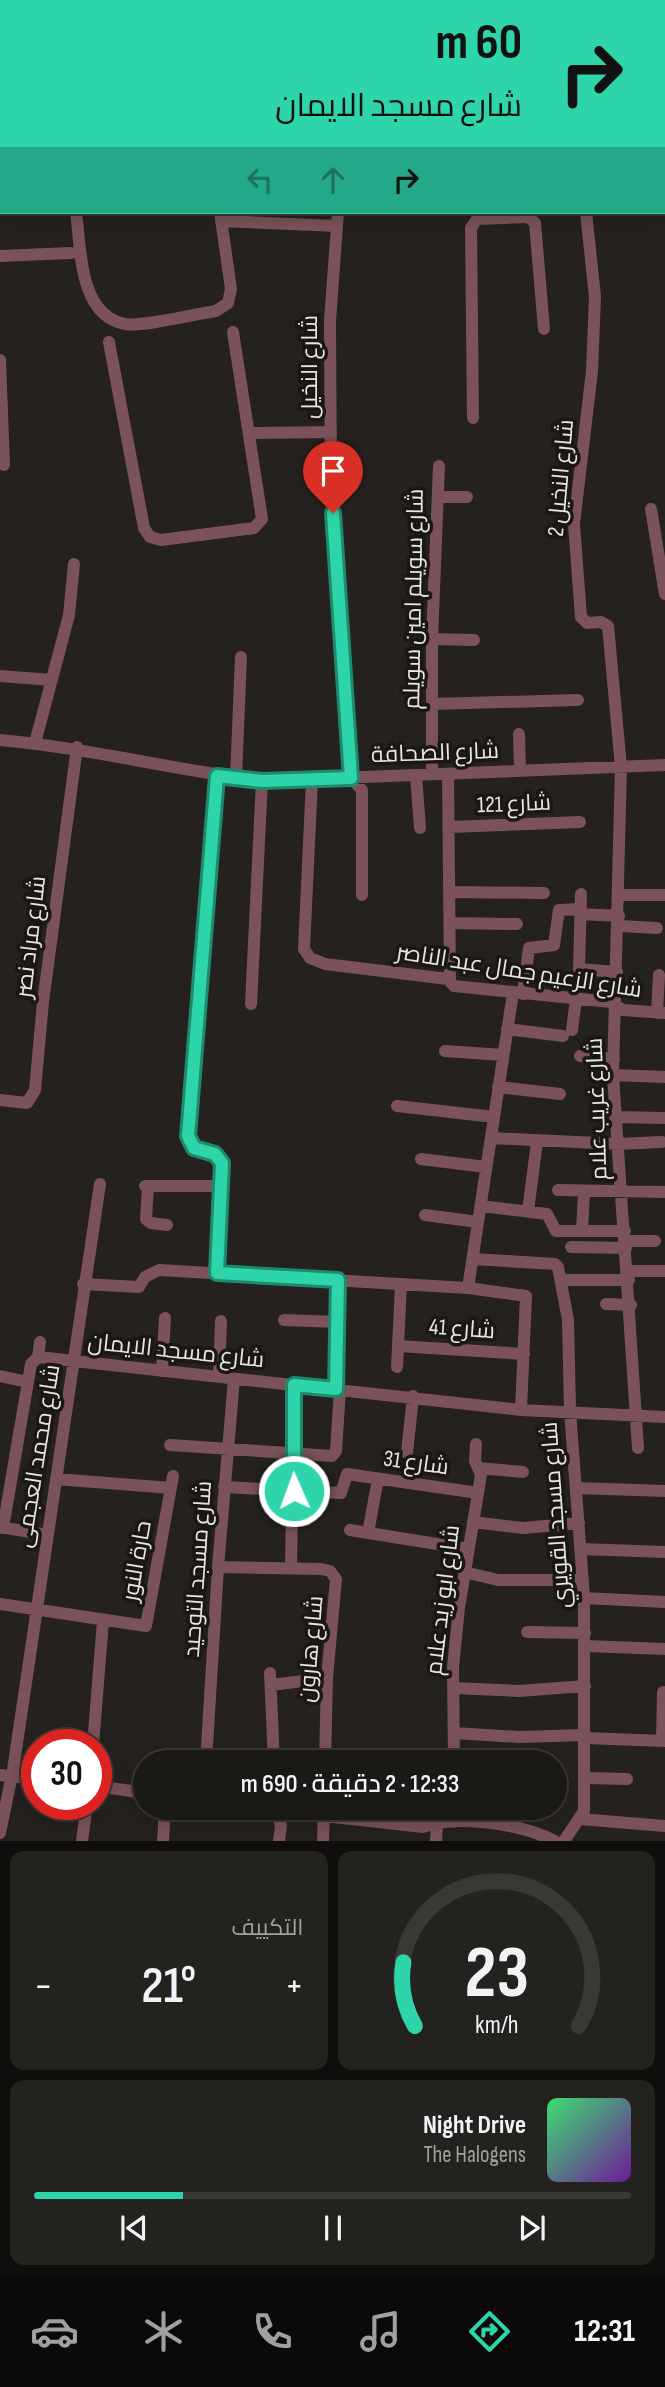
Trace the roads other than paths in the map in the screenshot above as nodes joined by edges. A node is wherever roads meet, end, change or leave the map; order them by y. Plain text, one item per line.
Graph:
1 (76, 214) edge
2 (338, 214) edge
3 (523, 214) edge
4 (586, 214) edge
5 (221, 216) edge
6 (337, 226) junction
7 (71, 253) dead end
8 (0, 256) edge
9 (544, 329) dead end
10 (233, 332) dead end
11 (109, 342) dead end
12 (0, 360) edge
13 (473, 418) dead end
14 (331, 432) junction
15 (249, 433) junction
16 (2, 450) edge
17 (4, 465) dead end
18 (439, 466) dead end
19 (438, 497) junction
20 (467, 497) dead end
21 (651, 509) dead end
22 (74, 564) dead end
23 (665, 594) edge
24 (432, 639) junction
25 (474, 640) dead end
26 (241, 657) dead end
27 (0, 676) edge
28 (52, 680) junction
29 (578, 700) dead end
30 (432, 704) junction
31 (519, 734) dead end
32 (0, 740) edge
33 (36, 743) junction
34 (76, 747) junction
35 (665, 765) edge
36 (621, 767) junction
37 (520, 771) junction
38 (448, 774) junction
39 (416, 775) junction
40 (432, 775) junction
41 (217, 776) junction
42 (236, 778) junction
43 (351, 778) junction
44 (312, 780) junction
45 (262, 781) junction
46 (580, 822) dead end
47 (449, 827) junction
48 (420, 828) dead end
49 (450, 892) junction
50 (544, 893) dead end
51 (581, 894) dead end
52 (362, 895) dead end
53 (620, 895) junction
54 (665, 895) edge
55 (580, 911) junction
56 (619, 921) junction
57 (450, 923) junction
58 (517, 923) dead end
59 (657, 928) dead end
60 (617, 972) junction
61 (659, 975) dead end
62 (450, 980) junction
63 (518, 993) junction
64 (576, 999) junction
65 (250, 1004) dead end
66 (616, 1004) junction
67 (661, 1013) edge
68 (507, 1029) junction
69 (445, 1051) dead end
70 (503, 1055) junction
71 (580, 1056) dead end
72 (614, 1059) junction
73 (613, 1075) junction
74 (665, 1077) edge
75 (498, 1087) junction
76 (560, 1094) dead end
77 (0, 1100) edge
78 (397, 1106) dead end
79 (494, 1117) junction
80 (615, 1117) junction
81 (665, 1118) edge
82 (491, 1138) junction
83 (662, 1142) dead end
84 (537, 1143) junction
85 (618, 1144) junction
86 (421, 1159) dead end
87 (486, 1167) junction
88 (100, 1184) dead end
89 (220, 1186) junction
90 (558, 1190) dead end
91 (584, 1192) junction
92 (665, 1192) edge
93 (622, 1193) junction
94 (481, 1206) junction
95 (528, 1211) junction
96 (425, 1215) dead end
97 (478, 1222) junction
98 (167, 1225) dead end
99 (582, 1231) junction
100 (626, 1240) junction
101 (655, 1241) dead end
102 (571, 1247) dead end
103 (472, 1259) junction
104 (665, 1271) edge
105 (217, 1273) junction
106 (629, 1276) junction
107 (338, 1280) junction
108 (561, 1280) junction
109 (83, 1284) junction
110 (401, 1284) junction
111 (468, 1288) junction
112 (606, 1304) dead end
113 (631, 1305) junction
114 (165, 1318) dead end
115 (284, 1320) dead end
116 (221, 1321) dead end
117 (338, 1322) junction
118 (40, 1342) dead end
119 (398, 1346) junction
120 (524, 1354) junction
121 (38, 1357) junction
122 (74, 1362) junction
123 (397, 1367) dead end
124 (162, 1371) junction
125 (0, 1376) edge
126 (219, 1377) junction
127 (234, 1379) junction
128 (28, 1382) junction
129 (294, 1385) junction
130 (338, 1389) junction
131 (413, 1396) junction
132 (521, 1410) junction
133 (569, 1411) junction
134 (638, 1415) junction
135 (665, 1417) edge
136 (476, 1444) dead end
137 (170, 1445) dead end
138 (638, 1448) dead end
139 (228, 1449) junction
140 (292, 1453) junction
141 (407, 1453) dead end
142 (478, 1468) junction
143 (523, 1472) dead end
144 (56, 1479) junction
145 (378, 1479) junction
146 (224, 1487) junction
147 (577, 1488) junction
148 (665, 1490) edge
149 (294, 1491) junction
150 (478, 1493) junction
151 (473, 1522) junction
152 (579, 1523) junction
153 (1, 1528) edge
154 (351, 1530) dead end
155 (369, 1533) junction
156 (47, 1535) junction
157 (468, 1549) junction
158 (581, 1549) junction
159 (665, 1552) edge
160 (218, 1567) junction
161 (291, 1567) junction
162 (464, 1572) junction
163 (583, 1580) junction
164 (584, 1598) junction
165 (665, 1602) edge
166 (0, 1604) edge
167 (36, 1611) junction
168 (103, 1621) junction
169 (527, 1632) dead end
170 (584, 1633) junction
171 (585, 1646) junction
172 (665, 1649) edge
173 (327, 1678) junction
174 (585, 1686) junction
175 (454, 1688) junction
176 (663, 1692) dead end
177 (94, 1729) edge
178 (454, 1733) junction
179 (585, 1736) junction
180 (664, 1741) edge
181 (207, 1750) edge
182 (273, 1750) edge
183 (325, 1750) edge
184 (454, 1750) edge
185 (5, 1775) edge
186 (584, 1778) junction
187 (628, 1779) dead end
188 (112, 1788) edge
189 (133, 1791) edge
190 (2, 1811) edge
191 (580, 1819) junction
192 (85, 1820) edge
193 (164, 1820) edge
194 (279, 1820) edge
195 (324, 1820) edge
196 (374, 1820) edge
197 (437, 1821) junction
198 (454, 1822) joint
199 (665, 1826) edge
200 (0, 1833) edge
201 (82, 1841) edge
202 (163, 1841) edge
203 (279, 1841) edge
204 (323, 1841) edge
205 (436, 1841) edge
206 (555, 1841) edge
207 (564, 1841) edge

1 - 5 street
2 - 6 street, شارع النخيل
3 - 9 street
3 - 13 street
4 - 36 street, شارع النخيل 2
5 - 6 street
6 - 14 street, شارع النخيل
7 - 8 street
10 - 15 street
11 - 15 street
12 - 16 street
14 - 15 street
14 - 43 street, شارع النخيل
16 - 17 street
18 - 19 street, شارع سويلم امين سويلم
19 - 20 street
19 - 24 street, شارع سويلم امين سويلم
21 - 23 street
22 - 28 street
24 - 25 street
24 - 30 street, شارع سويلم امين سويلم
26 - 42 street
27 - 28 street
28 - 33 street
29 - 30 street
30 - 40 street, شارع سويلم امين سويلم
31 - 37 street
32 - 33 street, شارع الصحافة
33 - 34 street, شارع الصحافة
34 - 41 street, شارع الصحافة
34 - 77 street, شارع مراد نصر
35 - 36 street, شارع الصحافة
36 - 37 street, شارع الصحافة
36 - 53 street, شارع غريب علام
37 - 38 street, شارع الصحافة
38 - 40 street, شارع الصحافة
38 - 47 street
39 - 40 street, شارع الصحافة
39 - 43 street, شارع الصحافة
39 - 48 street
41 - 42 street, شارع الصحافة
41 - 89 street
42 - 45 street, شارع الصحافة
43 - 44 street, شارع الصحافة
43 - 52 street, شارع النخيل
44 - 45 street, شارع الصحافة
44 - 62 street, شارع الزعيم جمال عبد الناصر
45 - 65 street
46 - 47 street, شارع 121
47 - 49 street
49 - 50 street
49 - 57 street
51 - 55 street
53 - 54 street
53 - 56 street, شارع غريب علام
55 - 56 street
55 - 60 street
55 - 63 street
56 - 59 street
56 - 60 street, شارع غريب علام
57 - 58 street
57 - 62 street
60 - 66 street, شارع غريب علام
61 - 67 street
62 - 63 street, شارع الزعيم جمال عبد الناصر
63 - 64 street, شارع الزعيم جمال عبد الناصر
63 - 68 street
64 - 66 street, شارع الزعيم جمال عبد الناصر
64 - 68 street
66 - 67 street, شارع الزعيم جمال عبد الناصر
66 - 72 street, شارع غريب علام
68 - 70 street
69 - 70 street
70 - 75 street
71 - 72 street
72 - 73 street, شارع غريب علام
73 - 74 street
73 - 80 street, شارع غريب علام
75 - 76 street
75 - 79 street
78 - 79 street
79 - 82 street
80 - 81 street
80 - 85 street, شارع غريب علام
82 - 84 street
82 - 87 street
83 - 85 street
84 - 85 street
84 - 95 street
85 - 93 street, شارع غريب علام
86 - 87 street
87 - 94 street
88 - 109 street, شارع محمد العجمى
89 - 98 street
89 - 105 street
90 - 91 street
91 - 93 street
91 - 99 street
92 - 93 street
93 - 100 street, شارع غريب علام
94 - 95 street
94 - 97 street
95 - 99 street
96 - 97 street
97 - 103 street
99 - 100 street
100 - 101 street
100 - 102 street
100 - 106 street, شارع غريب علام
103 - 108 street
103 - 111 street
104 - 106 street
105 - 107 street
105 - 109 street
106 - 108 street
106 - 113 street, شارع غريب علام
107 - 110 street
107 - 117 street
108 - 133 street, شارع مسجد القويري
109 - 122 street, شارع محمد العجمى
110 - 111 street
110 - 119 street, شارع 41
111 - 120 street
112 - 113 street
113 - 134 street, شارع غريب علام
114 - 124 street
115 - 117 street
116 - 126 street
117 - 130 street
118 - 121 street
119 - 120 street, شارع 41
119 - 123 street, شارع 41
120 - 132 street
121 - 122 street, شارع مسجد الايمان
121 - 128 street
122 - 124 street, شارع مسجد الايمان
122 - 144 street, شارع محمد العجمى
124 - 126 street, شارع مسجد الايمان
125 - 128 street
126 - 127 street, شارع مسجد الايمان
127 - 129 street, شارع مسجد الايمان
127 - 139 street, شارع مسجد التوحيد
128 - 153 street
129 - 130 street, شارع مسجد الايمان
129 - 140 street
130 - 131 street, شارع مسجد الايمان
130 - 140 street
131 - 132 street, شارع مسجد الايمان
131 - 141 street
132 - 133 street, شارع مسجد الايمان
133 - 134 street, شارع مسجد الايمان
133 - 147 street, شارع مسجد القويري
134 - 135 street, شارع مسجد الايمان
134 - 138 street, شارع غريب علام
136 - 142 street, شارع ابو زيد علام
137 - 139 street
139 - 140 street
139 - 146 street, شارع مسجد التوحيد
140 - 149 street
142 - 143 street
142 - 150 street, شارع ابو زيد علام
144 - 156 street, شارع محمد العجمى
144 - 168 street, حارة النور
145 - 149 street, شارع 31
145 - 150 street, شارع 31
145 - 155 street
146 - 149 street
146 - 160 street, شارع مسجد التوحيد
147 - 148 street
147 - 152 street, شارع مسجد القويري
149 - 161 street
150 - 151 street, شارع ابو زيد علام
151 - 152 street
151 - 157 street, شارع ابو زيد علام
152 - 158 street, شارع مسجد القويري
153 - 156 street
154 - 155 street
155 - 157 street
156 - 167 street, شارع محمد العجمى
157 - 162 street, شارع ابو زيد علام
158 - 159 street
158 - 163 street, شارع مسجد القويري
160 - 161 street, شارع هارون
160 - 181 street, شارع مسجد التوحيد
161 - 173 street, شارع هارون
162 - 163 street
162 - 175 street, شارع ابو زيد علام
163 - 164 street, شارع مسجد القويري
164 - 165 street
164 - 170 street, شارع مسجد القويري
166 - 167 street, حارة النور
167 - 168 street, حارة النور
167 - 185 street, شارع محمد العجمى
168 - 177 street
169 - 170 street
170 - 171 street, شارع مسجد القويري
171 - 172 street
171 - 174 street, شارع مسجد القويري
173 - 182 street
173 - 183 street, شارع هارون
174 - 175 street
174 - 179 street, شارع مسجد القويري
175 - 178 street, شارع ابو زيد علام
176 - 180 street
178 - 179 street
178 - 184 street, شارع ابو زيد علام
179 - 180 street
179 - 186 street, شارع مسجد القويري
185 - 190 street, شارع محمد العجمى
186 - 187 street
186 - 191 street, شارع مسجد القويري
188 - 189 street
190 - 200 street, شارع محمد العجمى
191 - 199 street
191 - 207 street, شارع مسجد القويري
192 - 201 street
193 - 202 street
194 - 203 street
195 - 204 street
196 - 197 street
197 - 198 street
197 - 205 street
198 - 206 street

